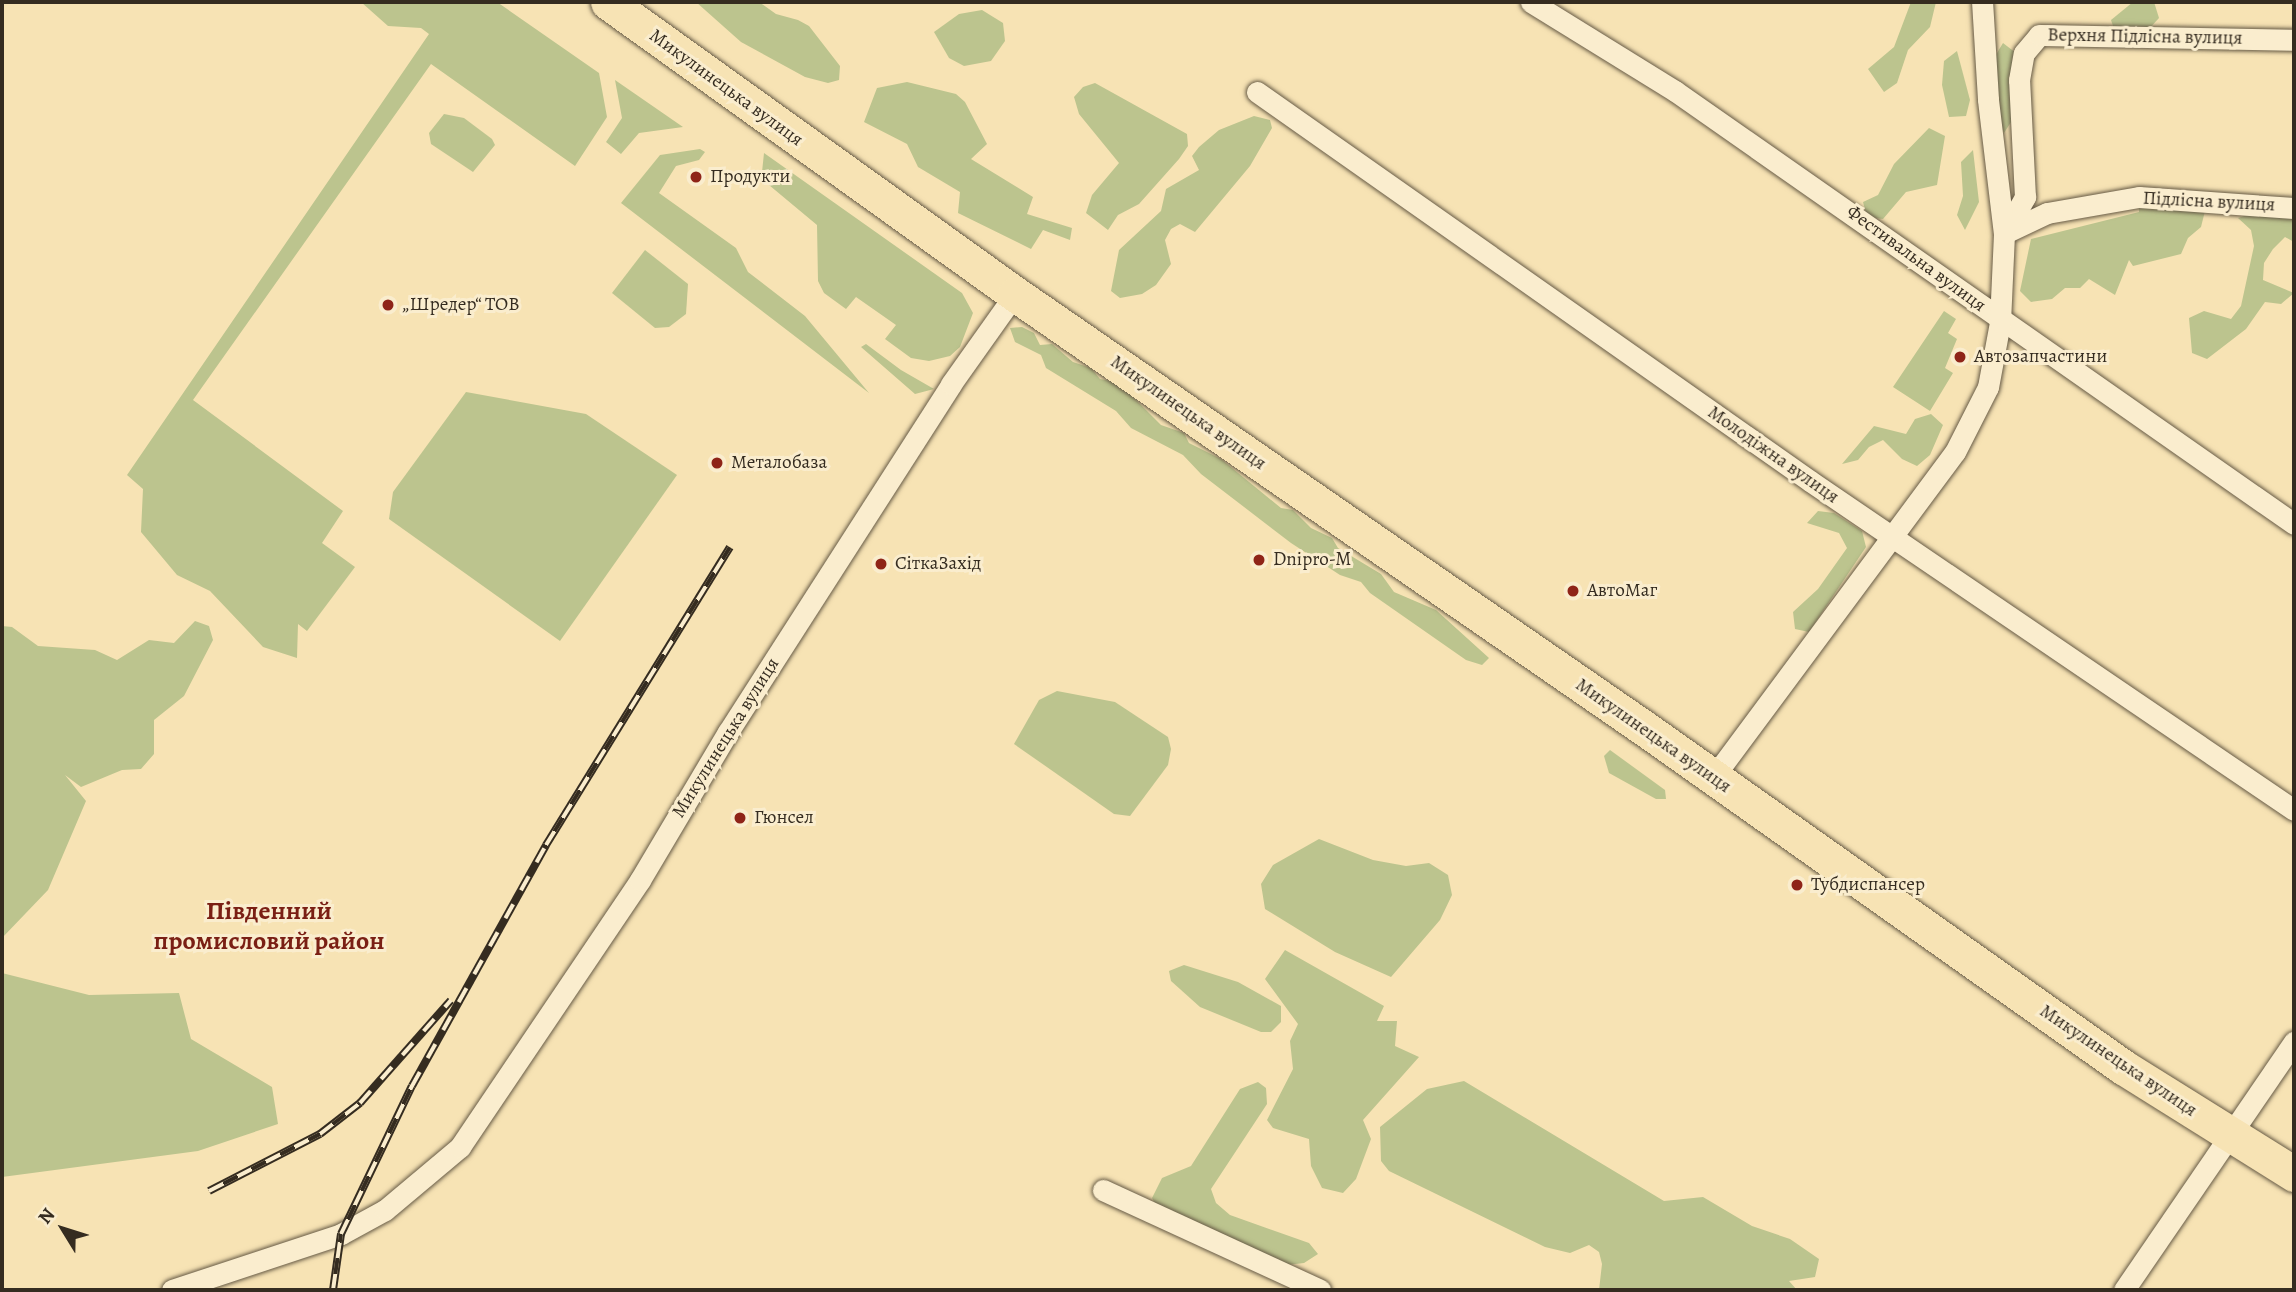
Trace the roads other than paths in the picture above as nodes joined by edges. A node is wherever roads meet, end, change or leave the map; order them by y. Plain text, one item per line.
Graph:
1 (608, 2) edge
2 (1531, 2) edge
3 (1982, 2) edge
4 (2294, 40) edge
5 (1257, 92) dead end
6 (2294, 208) edge
7 (2004, 234) junction
8 (1015, 294) junction
9 (2000, 322) junction
10 (2294, 524) edge
11 (1892, 537) junction
12 (1712, 779) junction
13 (2294, 810) edge
14 (2294, 1042) edge
15 (2231, 1134) junction
16 (2294, 1174) edge
17 (1103, 1191) dead end
18 (172, 1290) edge
19 (1320, 1290) edge
20 (2124, 1290) edge

1 - 8 highway, Микулинецька вулиця
2 - 9 street, Фестивальна вулиця
3 - 7 street
4 - 7 street, Верхня Підлісна вулиця
5 - 11 street, Молодіжна вулиця
6 - 7 street, Підлісна вулиця
7 - 9 street
8 - 12 highway, Микулинецька вулиця
8 - 18 street, Микулинецька вулиця
9 - 10 street, Фестивальна вулиця
9 - 11 street
11 - 12 street
11 - 13 street, Молодіжна вулиця
12 - 15 highway, Микулинецька вулиця
14 - 15 street
15 - 16 highway, Микулинецька вулиця
15 - 20 street
17 - 19 street

